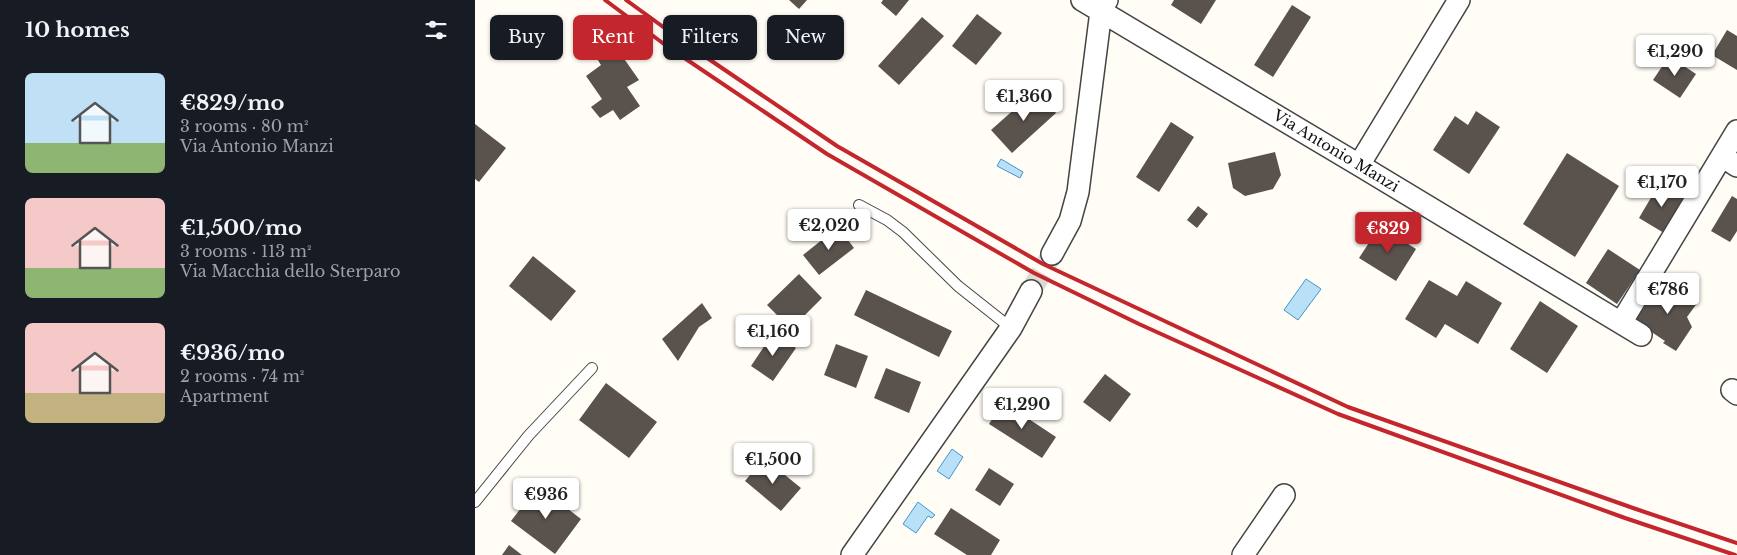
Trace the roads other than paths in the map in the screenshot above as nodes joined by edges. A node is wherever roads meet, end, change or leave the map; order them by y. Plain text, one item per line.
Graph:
1 (1082, 0) edge
2 (1459, 0) edge
3 (1104, 6) edge
4 (1737, 131) edge
5 (1730, 161) edge
6 (1359, 165) junction
7 (859, 205) dead end
8 (1052, 254) tunnel mouth
9 (1031, 291) tunnel mouth
10 (1621, 323) junction
11 (1011, 328) junction
12 (1641, 336) dead end
13 (592, 368) dead end
14 (1284, 496) dead end
15 (475, 502) edge
16 (853, 555) edge
17 (1243, 555) edge

1 - 3 street, Via Antonio Manzi
2 - 6 street
3 - 6 street, Via Antonio Manzi
3 - 8 street
4 - 5 street
5 - 10 street
6 - 10 street, Via Antonio Manzi
7 - 11 lane
9 - 11 street
10 - 12 street, Via Antonio Manzi
11 - 16 street
13 - 15 lane
14 - 17 street

